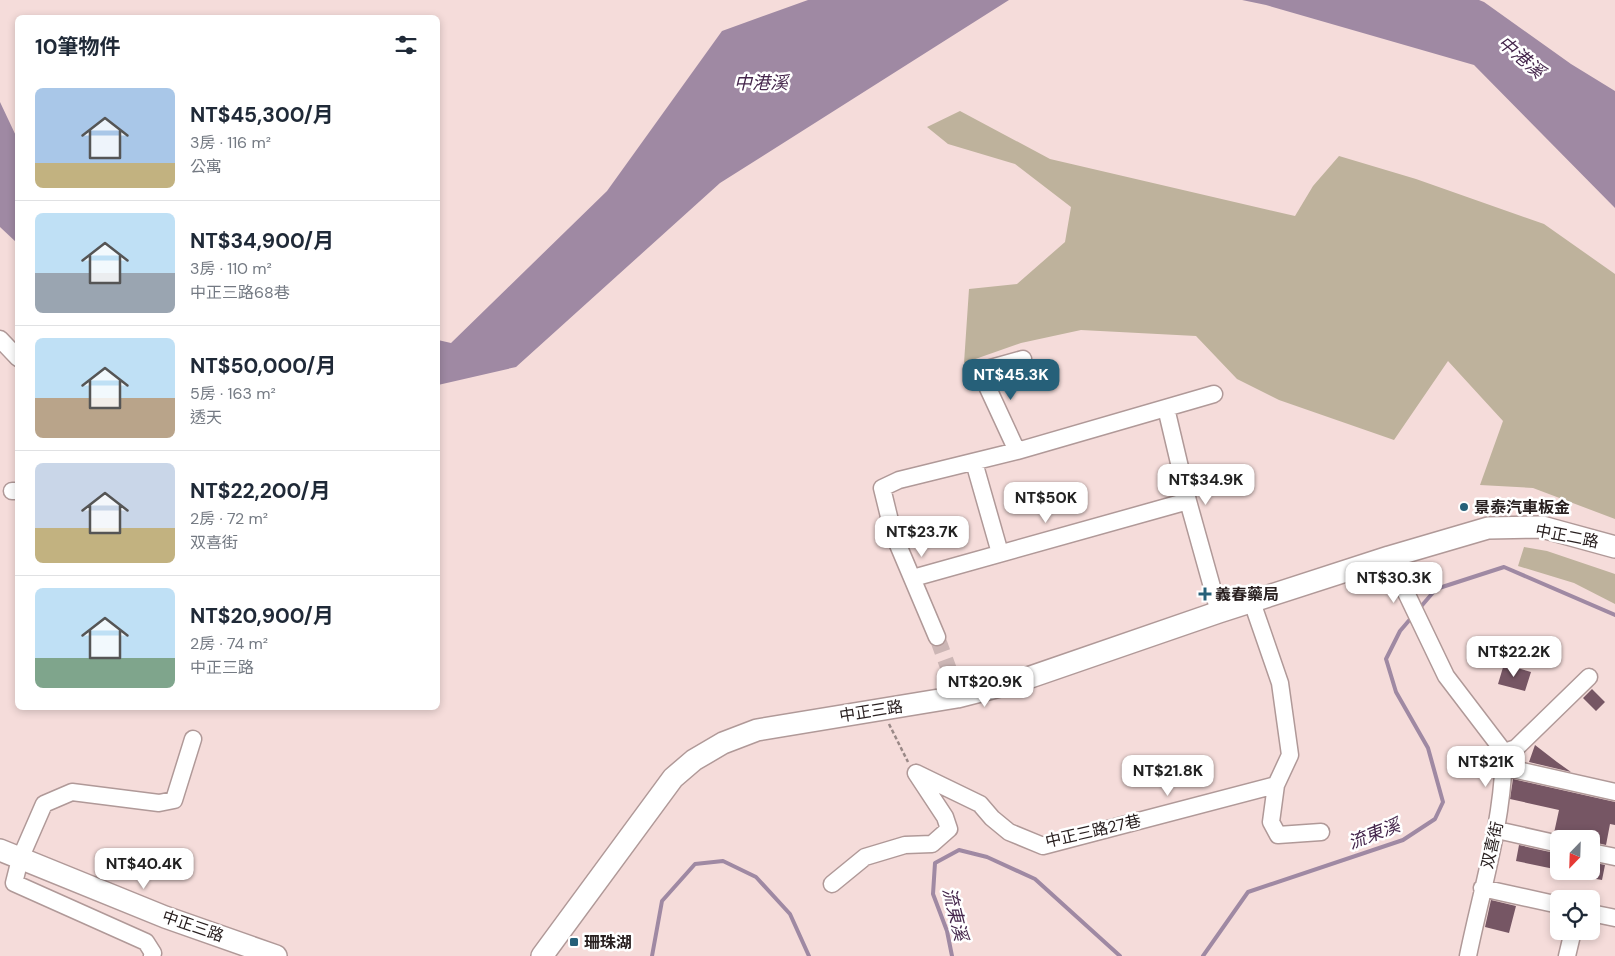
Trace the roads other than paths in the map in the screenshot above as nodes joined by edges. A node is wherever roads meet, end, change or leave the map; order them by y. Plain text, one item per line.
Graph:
1 (0, 339) edge
2 (15, 355) edge
3 (1023, 359) dead end
4 (1214, 394) dead end
5 (1166, 408) junction
6 (1017, 451) junction
7 (974, 462) junction
8 (1188, 501) junction
9 (1488, 528) joint
10 (1615, 547) edge
11 (1000, 553) junction
12 (1389, 557) junction
13 (913, 578) junction
14 (1252, 602) junction
15 (1219, 612) junction
16 (936, 637) tunnel mouth
17 (1589, 677) dead end
18 (194, 738) dead end
19 (1504, 759) junction
20 (1276, 785) junction
21 (1615, 792) edge
22 (1497, 830) junction
23 (1321, 832) dead end
24 (1550, 842) edge
25 (0, 850) edge
26 (1600, 854) edge
27 (1615, 857) edge
28 (20, 859) junction
29 (832, 884) dead end
30 (1482, 888) junction
31 (1550, 903) edge
32 (1600, 915) edge
33 (1615, 918) edge
34 (1571, 940) edge
35 (152, 956) edge
36 (276, 956) edge
37 (542, 956) edge
38 (1468, 956) edge
39 (1567, 956) edge

1 - 2 street
3 - 6 street
4 - 5 street
5 - 6 street
5 - 8 street
6 - 7 street
7 - 11 street
7 - 13 street
8 - 11 street
8 - 15 street
9 - 10 main road, 中正二路
9 - 12 main road, 中正三路
11 - 13 street
12 - 14 main road, 中正三路
12 - 19 street
13 - 16 street
14 - 15 main road, 中正三路
14 - 20 street
15 - 37 main road, 中正三路
17 - 19 street
18 - 28 street
19 - 21 street
19 - 22 street, 双喜街
20 - 23 street
20 - 29 street, 中正三路27巷
22 - 24 street
22 - 30 street, 双喜街
25 - 28 main road, 中正三路
26 - 27 street
28 - 35 street
28 - 36 main road, 中正三路
30 - 31 street
30 - 38 street, 双喜街
32 - 33 street
34 - 39 street

